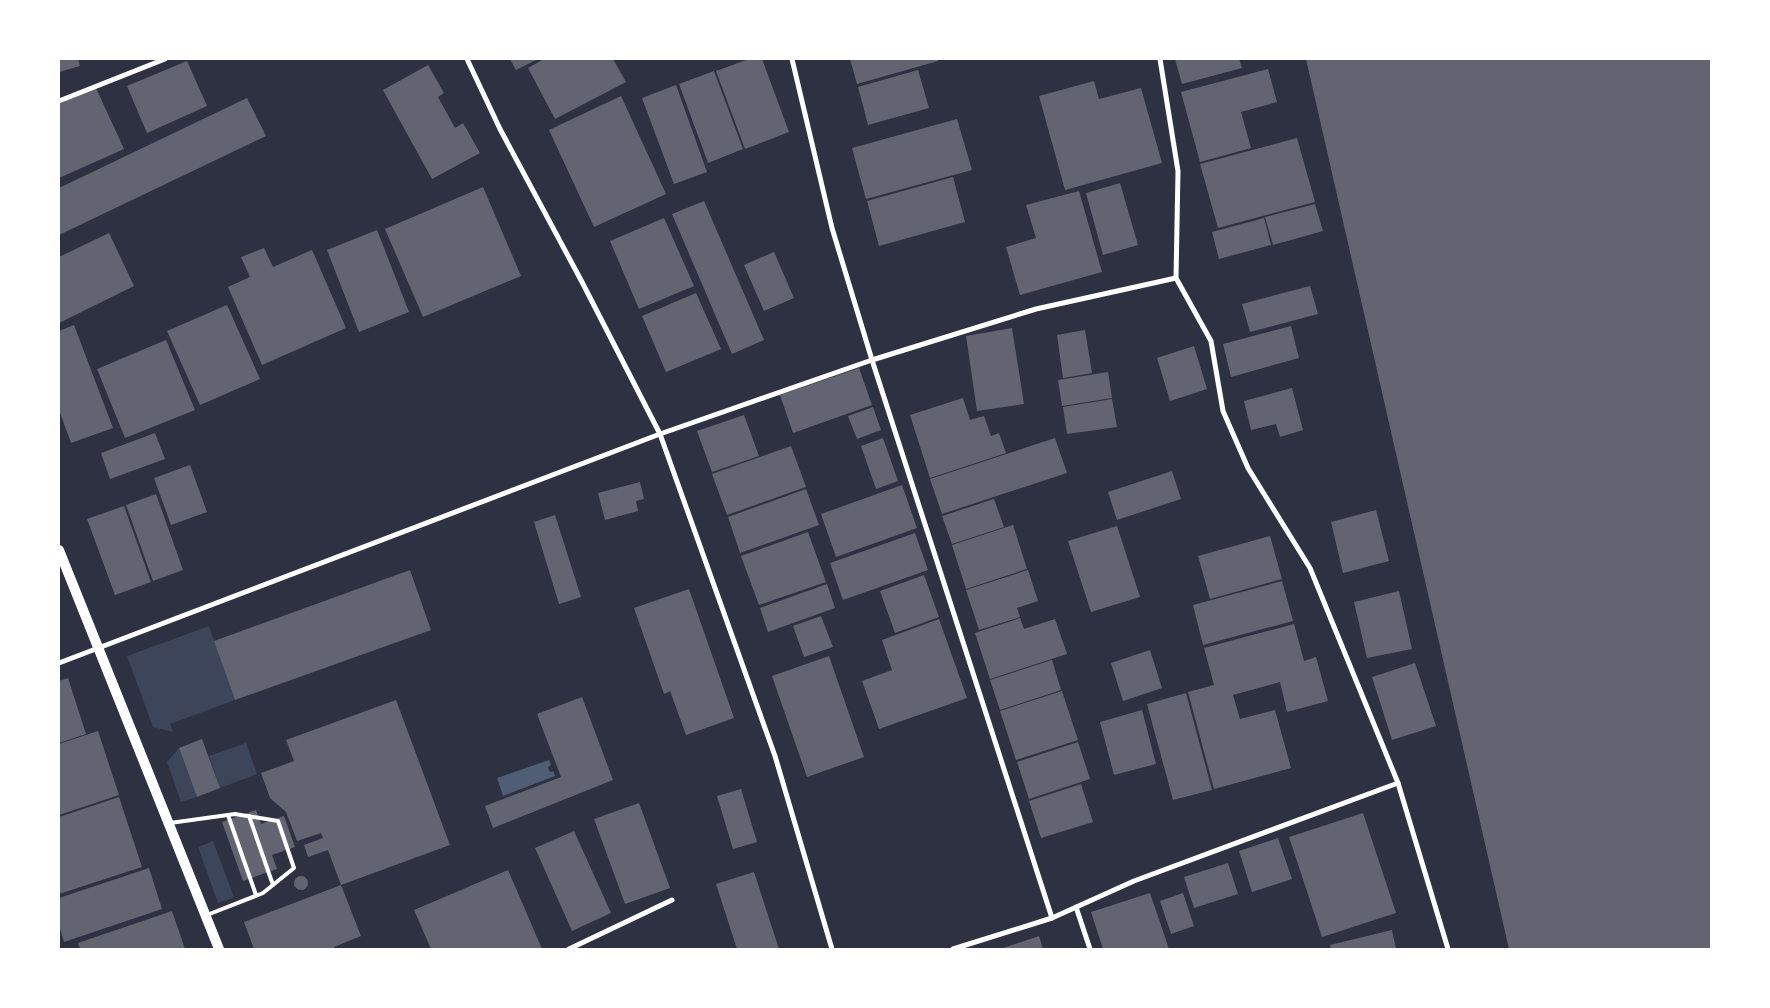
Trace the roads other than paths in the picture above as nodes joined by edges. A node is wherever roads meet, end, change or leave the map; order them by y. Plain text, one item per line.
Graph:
1 (165, 59) edge
2 (466, 59) edge
3 (792, 59) edge
4 (1160, 59) edge
5 (152, 61) edge
6 (59, 101) edge
7 (1176, 278) junction
8 (872, 360) junction
9 (660, 434) junction
10 (59, 550) edge
11 (99, 648) junction
12 (59, 663) edge
13 (1398, 783) junction
14 (228, 815) junction
15 (249, 816) junction
16 (169, 824) junction
17 (273, 885) junction
18 (256, 896) junction
19 (672, 900) dead end
20 (1076, 907) junction
21 (205, 915) junction
22 (1052, 918) junction
23 (219, 949) edge
24 (569, 949) edge
25 (832, 949) edge
26 (953, 949) edge
27 (1090, 949) edge
28 (1448, 949) edge

1 - 5 street
2 - 9 street
3 - 8 street
4 - 7 street
5 - 6 street
7 - 8 street
7 - 13 street
8 - 9 street
8 - 22 street
9 - 11 street
9 - 25 street
10 - 11 main road
11 - 12 street
11 - 16 main road
13 - 20 street
13 - 28 street
14 - 15 lane
14 - 16 lane
14 - 18 lane
15 - 17 lane
15 - 17 lane
16 - 21 main road
17 - 18 lane
18 - 21 lane
19 - 24 street
20 - 22 street
20 - 27 street
21 - 23 main road
22 - 26 street

